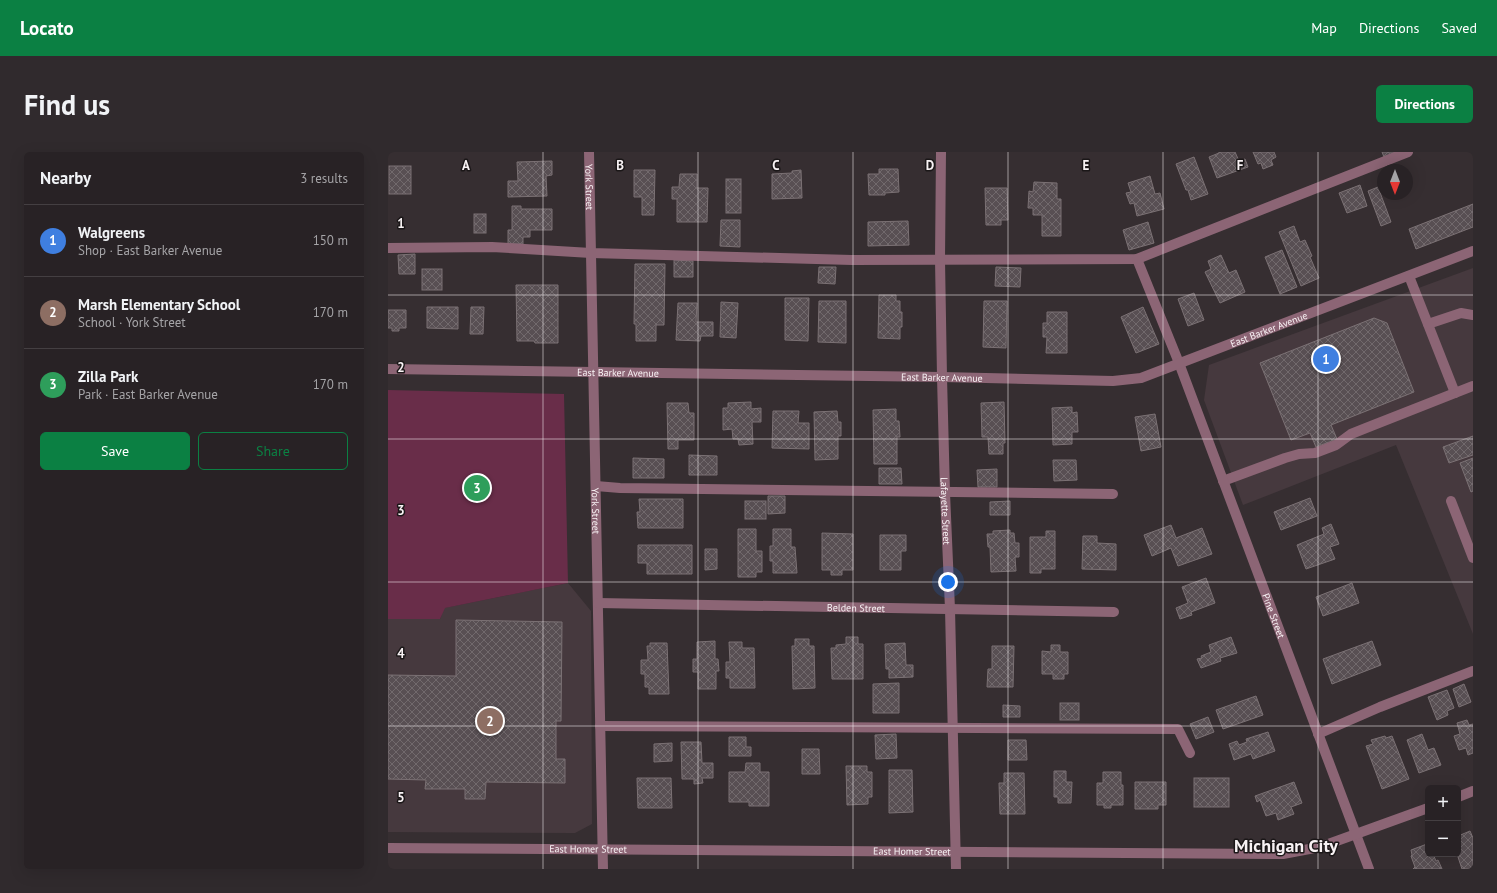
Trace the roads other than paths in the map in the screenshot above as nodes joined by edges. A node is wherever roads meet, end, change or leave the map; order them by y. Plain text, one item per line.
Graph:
1 (589, 152) edge
2 (941, 152) edge
3 (1408, 152) edge
4 (388, 248) edge
5 (1473, 251) edge
6 (591, 252) junction
7 (1137, 259) junction
8 (940, 260) junction
9 (1409, 276) junction
10 (1473, 314) edge
11 (1428, 324) junction
12 (1179, 363) junction
13 (388, 368) edge
14 (593, 372) junction
15 (942, 377) junction
16 (1473, 386) edge
17 (1455, 393) junction
18 (1223, 481) junction
19 (596, 486) junction
20 (945, 493) junction
21 (1113, 494) dead end
22 (1451, 501) dead end
23 (1473, 558) edge
24 (598, 603) junction
25 (950, 609) junction
26 (1114, 612) dead end
27 (1473, 671) edge
28 (600, 726) junction
29 (953, 728) junction
30 (1318, 734) junction
31 (1190, 753) dead end
32 (1473, 791) edge
33 (1461, 796) edge
34 (1425, 809) edge
35 (1356, 835) junction
36 (388, 848) edge
37 (602, 848) junction
38 (956, 852) junction
39 (603, 869) edge
40 (956, 869) edge
41 (1369, 869) edge

1 - 6 street, York Street
2 - 8 street, Lafayette Street
3 - 7 street
4 - 6 street
5 - 9 street, East Barker Avenue
6 - 8 street
6 - 14 street, York Street
7 - 8 street
7 - 12 street, Pine Street
8 - 15 street, Lafayette Street
9 - 11 street
9 - 12 street, East Barker Avenue
10 - 11 street
11 - 17 street
12 - 15 street, East Barker Avenue
12 - 18 street, Pine Street
13 - 14 street, East Barker Avenue
14 - 15 street, East Barker Avenue
14 - 19 street, York Street
15 - 20 street, Lafayette Street
16 - 17 street
17 - 18 street
18 - 30 street, Pine Street
19 - 20 street
19 - 24 street, York Street
20 - 21 street
20 - 25 street, Lafayette Street
22 - 23 street
24 - 25 street, Belden Street
24 - 28 street, York Street
25 - 26 street, Belden Street
25 - 29 street, Lafayette Street
27 - 30 street
28 - 29 street
28 - 37 street, York Street
29 - 31 street
29 - 38 street, Lafayette Street
30 - 35 street, Pine Street
32 - 33 street
34 - 35 street, East Homer Street
35 - 38 street, East Homer Street
35 - 41 street, Pine Street
36 - 37 street, East Homer Street
37 - 38 street, East Homer Street
37 - 39 street, York Street
38 - 40 street, Lafayette Street

